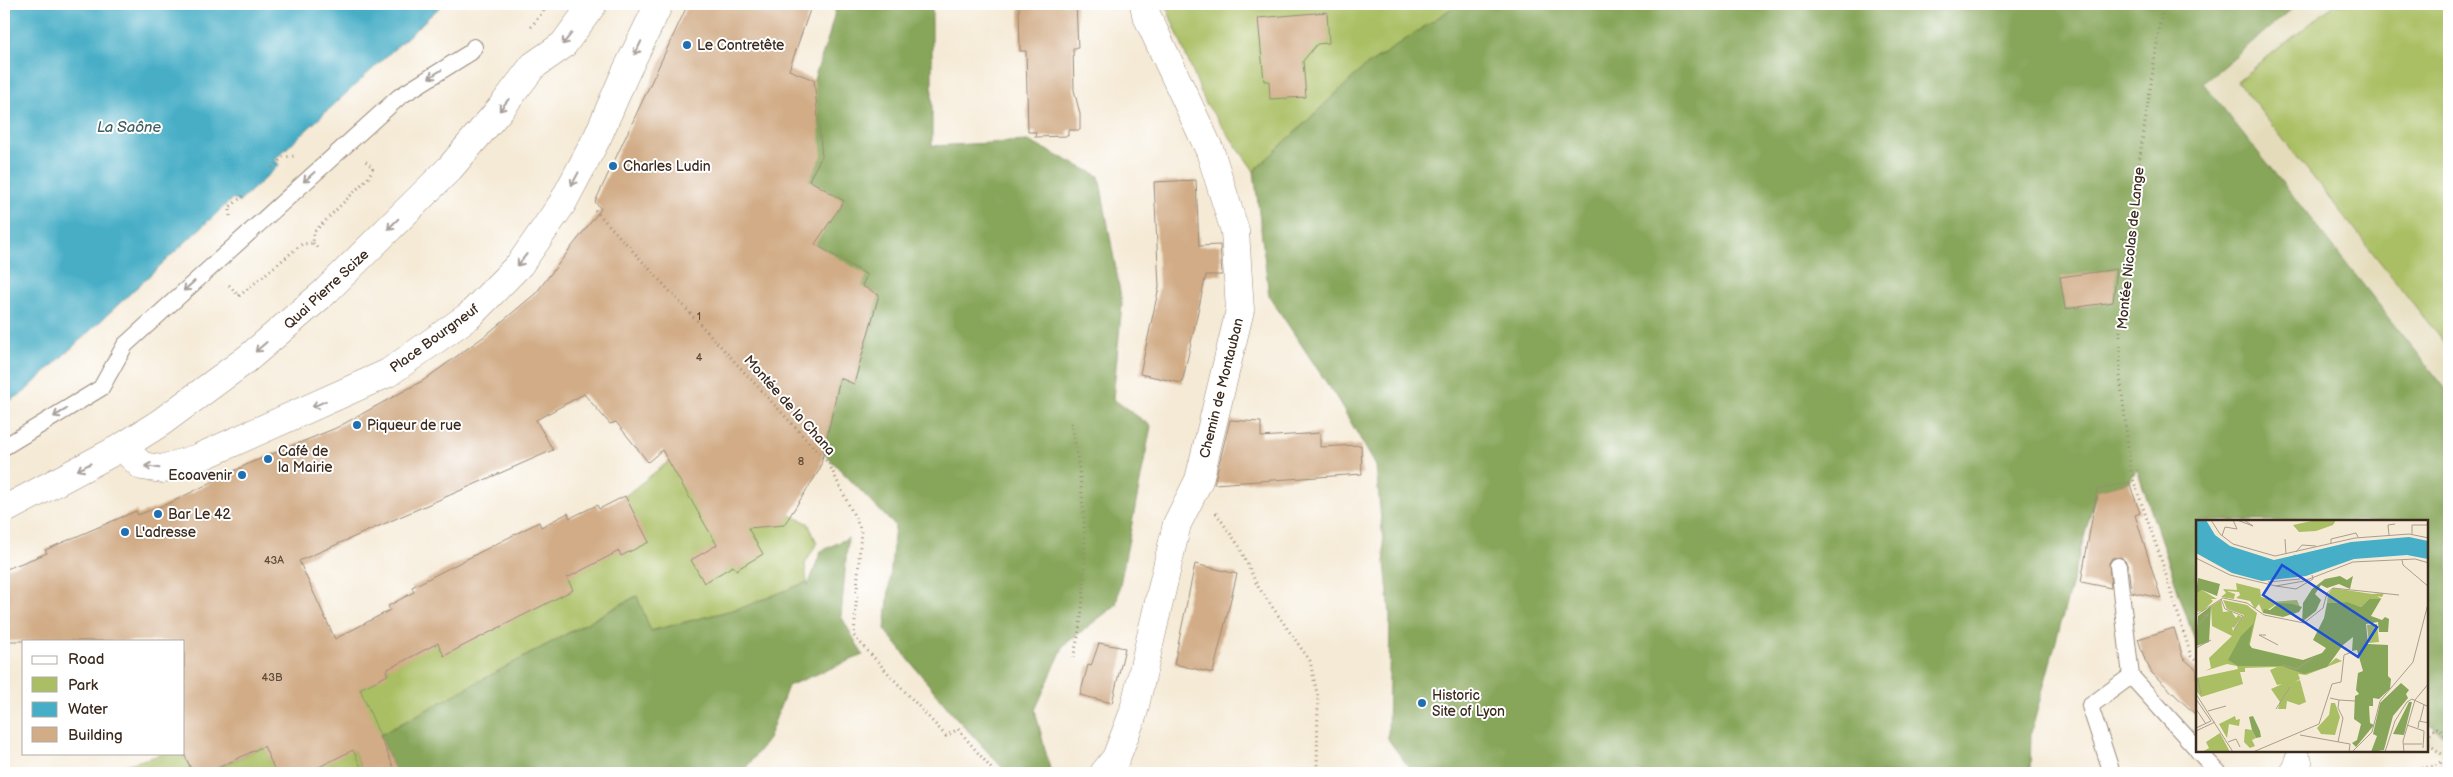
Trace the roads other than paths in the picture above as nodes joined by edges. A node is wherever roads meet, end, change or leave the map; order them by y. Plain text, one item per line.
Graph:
1 (593, 4) edge
2 (659, 4) edge
3 (1144, 4) edge
4 (474, 47) dead end
5 (4, 447) edge
6 (122, 447) junction
7 (4, 510) edge
8 (2118, 566) dead end
9 (2131, 676) junction
10 (2196, 749) edge
11 (2199, 752) edge
12 (2110, 767) dead end
13 (1104, 773) edge
14 (2219, 773) edge

1 -> 6 street, Quai Pierre Scize
2 -> 6 street, Place Bourgneuf
3 - 13 street, Chemin de Montauban
4 -> 5 lane
6 -> 7 street, Quai Pierre Scize
8 - 9 lane
9 - 10 lane
9 - 12 lane
11 - 14 lane

